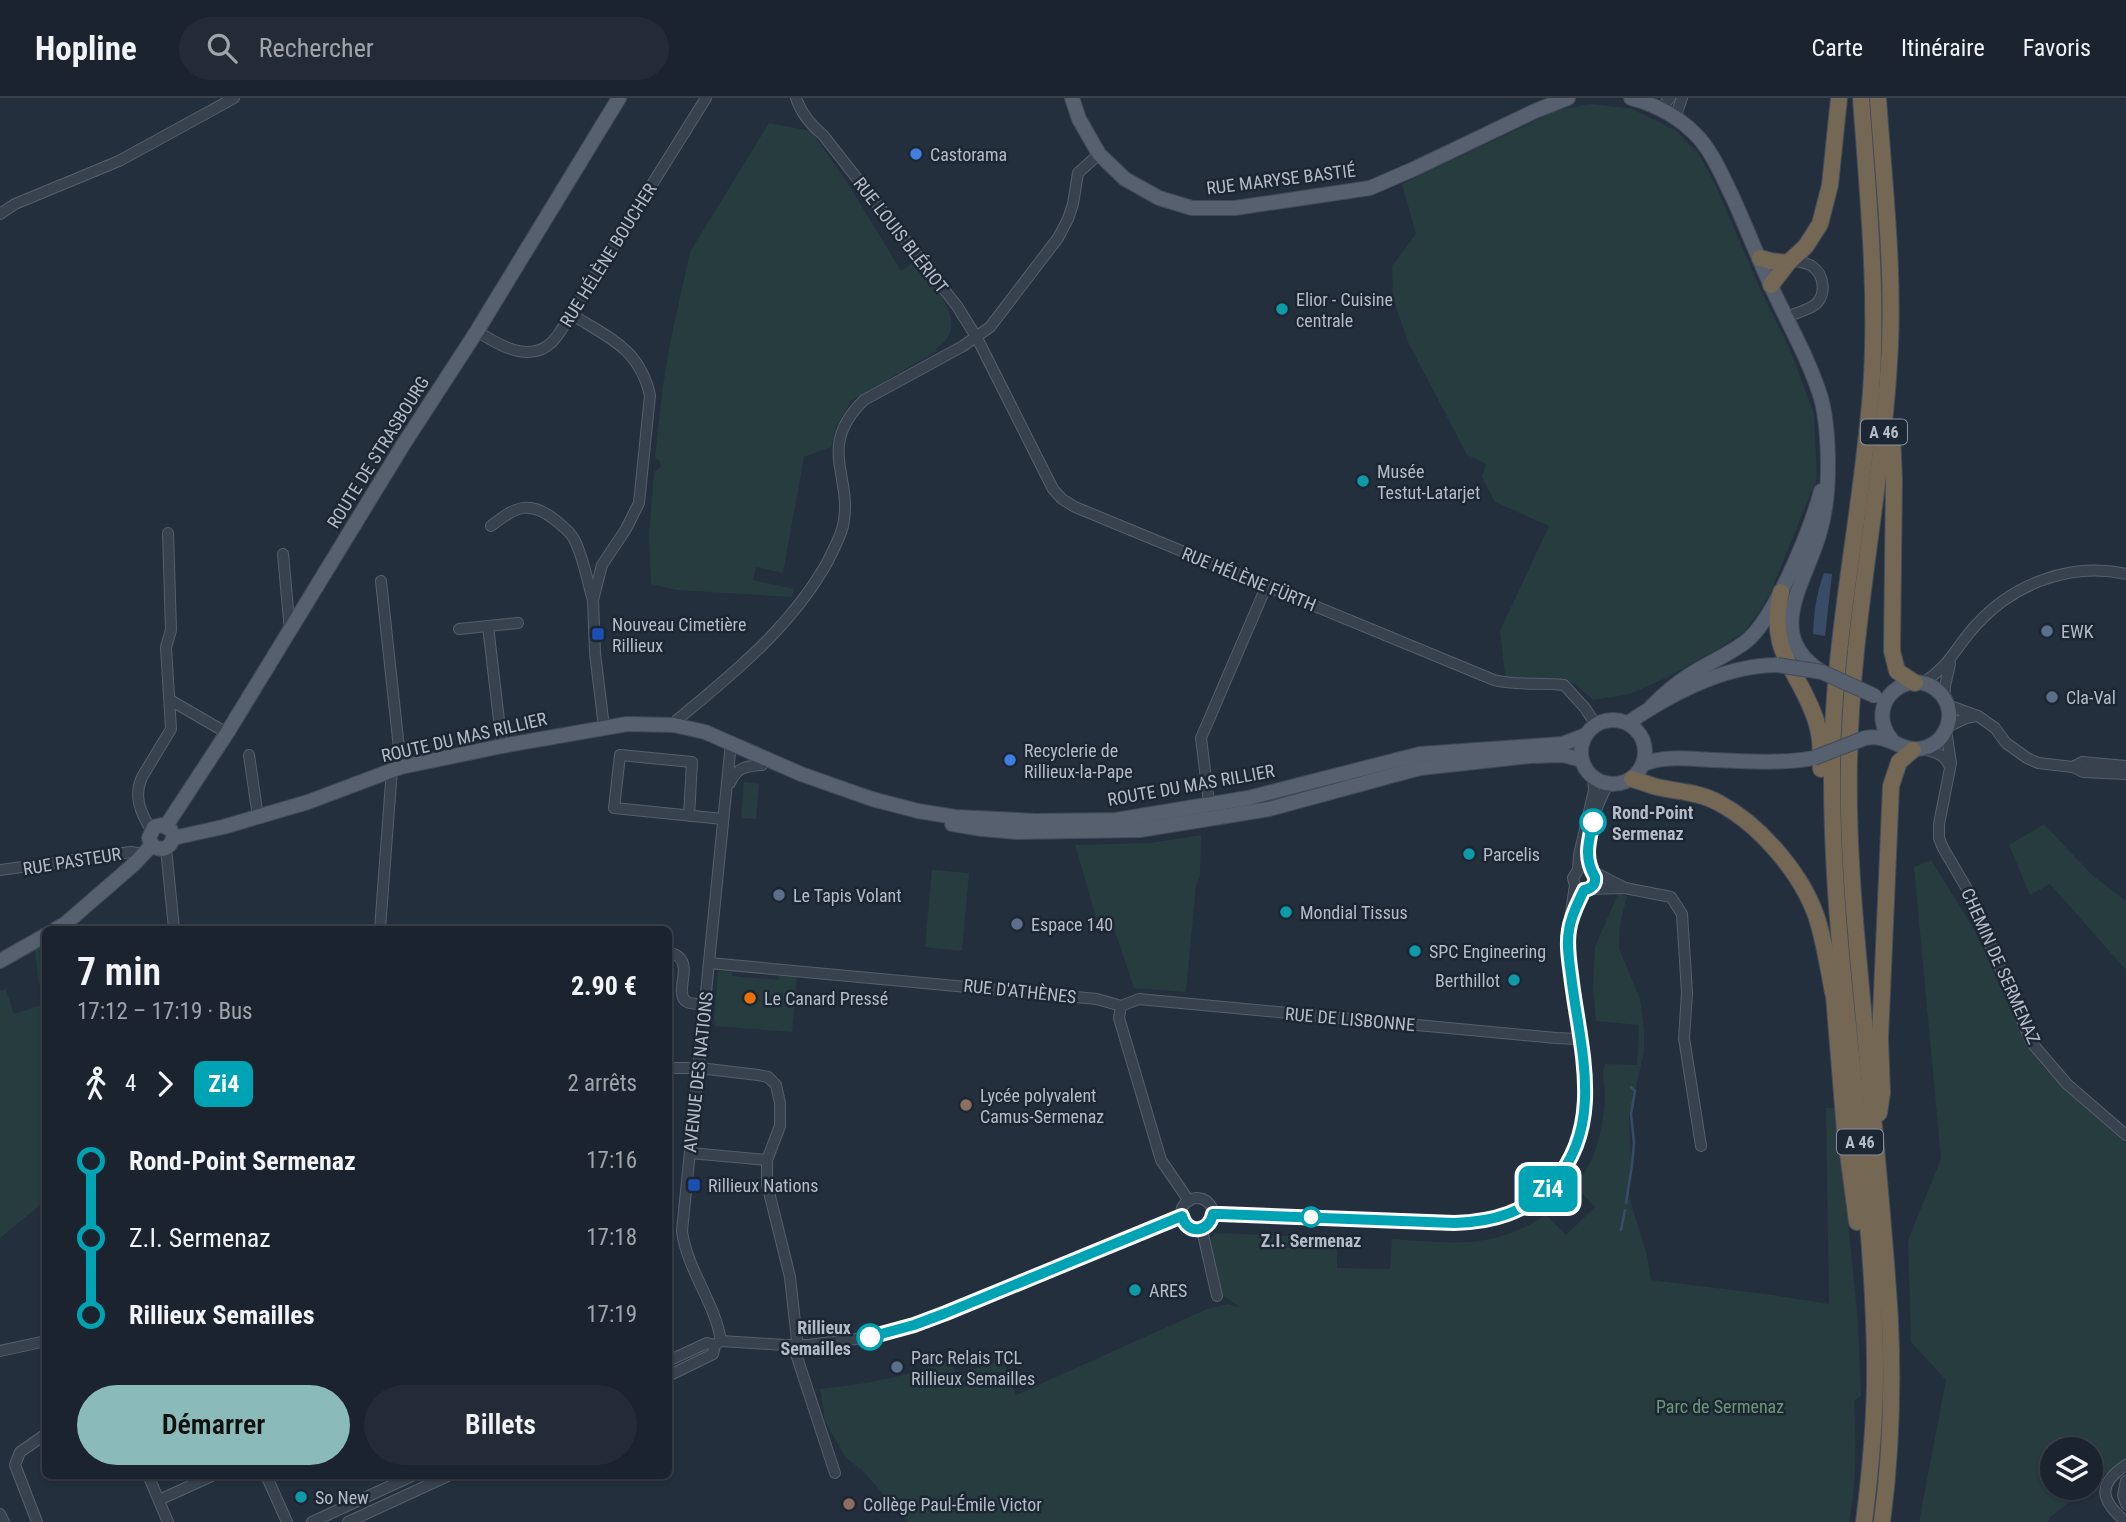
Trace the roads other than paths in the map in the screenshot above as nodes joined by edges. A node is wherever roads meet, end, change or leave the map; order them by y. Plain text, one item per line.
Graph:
1 (233, 98) edge
2 (620, 98) edge
3 (706, 98) edge
4 (1072, 98) edge
5 (1569, 98) edge
6 (1631, 98) edge
7 (1682, 98) edge
8 (1839, 98) edge
9 (1861, 98) edge
10 (1878, 98) edge
11 (795, 100) edge
12 (1665, 103) edge
13 (1675, 118) junction
14 (1099, 154) junction
15 (0, 214) edge
16 (1760, 258) junction
17 (1790, 261) junction
18 (1771, 285) junction
19 (571, 314) junction
20 (1786, 317) junction
21 (477, 331) junction
22 (976, 338) junction
23 (1890, 359) junction
24 (1828, 464) junction
25 (491, 526) dead end
26 (168, 533) dead end
27 (284, 554) dead end
28 (2126, 573) edge
29 (381, 581) dead end
30 (1266, 587) junction
31 (1781, 592) junction
32 (593, 600) junction
33 (518, 623) dead end
34 (488, 626) junction
35 (459, 629) dead end
36 (290, 631) junction
37 (1955, 654) junction
38 (1822, 672) junction
39 (1918, 683) junction
40 (1882, 695) junction
41 (170, 700) junction
42 (1946, 702) junction
43 (1651, 707) junction
44 (1979, 716) junction
45 (1628, 723) junction
46 (604, 727) junction
47 (680, 727) junction
48 (1946, 729) junction
49 (1591, 730) junction
50 (227, 733) junction
51 (1892, 740) junction
52 (502, 746) junction
53 (730, 746) junction
54 (1917, 749) junction
55 (249, 755) dead end
56 (1582, 760) junction
57 (1643, 764) junction
58 (762, 765) junction
59 (2126, 766) edge
60 (1950, 767) junction
61 (2073, 767) junction
62 (396, 768) junction
63 (2126, 774) edge
64 (1593, 778) junction
65 (1632, 779) junction
66 (1608, 784) junction
67 (726, 796) junction
68 (1210, 812) junction
69 (689, 816) junction
70 (258, 817) junction
71 (723, 819) junction
72 (151, 830) joint
73 (160, 842) junction
74 (0, 870) edge
75 (1587, 870) junction
76 (1583, 888) junction
77 (1625, 888) junction
78 (61, 926) edge
79 (174, 926) edge
80 (380, 926) edge
81 (42, 937) edge
82 (672, 953) edge
83 (0, 961) edge
84 (709, 963) junction
85 (1833, 993) junction
86 (705, 1005) junction
87 (1121, 1006) junction
88 (1579, 1039) junction
89 (672, 1068) edge
90 (699, 1068) junction
91 (2126, 1135) edge
92 (1875, 1136) junction
93 (1701, 1146) dead end
94 (690, 1153) junction
95 (767, 1160) junction
96 (1189, 1201) junction
97 (1213, 1214) junction
98 (1182, 1216) junction
99 (1202, 1230) junction
100 (1217, 1296) dead end
101 (42, 1342) edge
102 (718, 1343) junction
103 (796, 1345) junction
104 (0, 1351) edge
105 (672, 1359) edge
106 (672, 1374) edge
107 (1872, 1435) junction
108 (42, 1437) edge
109 (2126, 1465) edge
110 (835, 1473) dead end
111 (150, 1479) edge
112 (205, 1479) edge
113 (268, 1479) edge
114 (405, 1479) edge
115 (441, 1479) edge
116 (2126, 1481) edge
117 (159, 1500) junction
118 (2126, 1504) edge
119 (0, 1514) edge
120 (4, 1522) edge
121 (37, 1522) edge
122 (168, 1522) edge
123 (287, 1522) edge
124 (312, 1522) edge
125 (348, 1522) edge
126 (1864, 1522) edge
127 (1882, 1522) edge
128 (2126, 1522) edge

1 - 15 street
2 - 21 main road, ROUTE DE STRASBOURG
3 - 19 street, RUE HÉLÈNE BOUCHER
4 - 14 main road, RUE MARYSE BASTIÉ
5 - 14 main road, RUE MARYSE BASTIÉ
6 - 12 main road
7 - 13 street
8 - 17 highway
9 - 107 highway, A 46
10 - 23 highway, A 46
11 - 22 street, RUE LOUIS BLÉRIOT
12 - 13 main road
13 - 16 main road
14 - 22 street
16 - 17 highway
16 - 18 main road
17 - 18 highway
17 - 20 street
18 - 20 main road
19 - 21 street, RUE HÉLÈNE BOUCHER
19 - 32 street
20 - 24 main road
21 - 36 main road, ROUTE DE STRASBOURG
22 - 30 street, RUE HÉLÈNE FÜRTH
22 - 47 street
23 - 39 highway
23 - 92 highway, A 46
24 - 31 main road
24 - 38 main road
25 - 32 street
26 - 41 street
27 - 36 street
28 - 37 street
29 - 62 street
30 - 49 street, RUE HÉLÈNE FÜRTH
30 - 68 street
31 - 43 main road
31 - 85 highway
32 - 46 street
33 - 34 street
34 - 35 street
34 - 52 street
36 - 50 main road, ROUTE DE STRASBOURG
37 - 39 street
37 - 42 street
38 - 40 main road, bridge
38 - 43 main road, bridge
39 - 40 main road
39 - 42 main road
40 - 51 main road
41 - 50 street
41 - 72 street
42 - 44 street
42 - 48 main road
43 - 45 main road
44 - 48 street
44 - 61 street
45 - 49 main road
45 - 57 main road
46 - 47 main road, ROUTE DU MAS RILLIER
46 - 52 main road, ROUTE DU MAS RILLIER
47 - 53 main road, ROUTE DU MAS RILLIER
48 - 54 main road
48 - 60 street, CHEMIN DE SERMENAZ
49 - 56 main road
49 - 68 main road, ROUTE DU MAS RILLIER
50 - 73 main road, ROUTE DE STRASBOURG
51 - 54 main road
51 - 57 main road, bridge
52 - 62 main road, ROUTE DU MAS RILLIER
53 - 58 main road, ROUTE DU MAS RILLIER
53 - 67 street, AVENUE DES NATIONS
53 - 68 main road, ROUTE DU MAS RILLIER
54 - 60 street
54 - 92 highway
55 - 70 street
56 - 64 main road
56 - 68 main road, ROUTE DU MAS RILLIER
57 - 65 main road
58 - 67 street, AVENUE DES NATIONS
58 - 68 main road, ROUTE DU MAS RILLIER
59 - 61 street
60 - 91 street, CHEMIN DE SERMENAZ
61 - 63 street
62 - 70 main road, ROUTE DU MAS RILLIER
62 - 80 street
64 - 66 main road
64 - 75 street
65 - 66 main road
65 - 85 highway
66 - 75 street
67 - 71 street, AVENUE DES NATIONS
69 - 69 street
69 - 71 street
70 - 73 main road, ROUTE DU MAS RILLIER
71 - 84 street, AVENUE DES NATIONS
72 - 73 main road, ROUTE DU MAS RILLIER
73 - 74 street, RUE PASTEUR
73 - 78 main road, ROUTE DE STRASBOURG
73 - 79 street
75 - 76 street
75 - 76 street
75 - 77 street
76 - 77 street
76 - 88 street
77 - 93 street
81 - 83 main road
82 - 86 street
84 - 86 street, AVENUE DES NATIONS
84 - 87 street, RUE D'ATHÈNES
85 - 107 highway
86 - 90 street, AVENUE DES NATIONS
87 - 88 street, RUE DE LISBONNE
87 - 96 street
88 - 97 street
89 - 90 street
90 - 94 street, AVENUE DES NATIONS
90 - 95 street
92 - 127 highway, A 46
94 - 95 street
94 - 102 street, AVENUE DES NATIONS
95 - 103 street
96 - 97 street
96 - 98 street
97 - 99 street
98 - 99 street
98 - 103 street
99 - 100 street
101 - 104 street
102 - 103 street
102 - 105 street
102 - 106 street
103 - 110 street
107 - 126 highway, A 46
108 - 121 street
109 - 128 street
111 - 117 street
112 - 117 street
113 - 123 street
114 - 124 street
115 - 125 street
116 - 118 street
117 - 122 street
119 - 120 street

